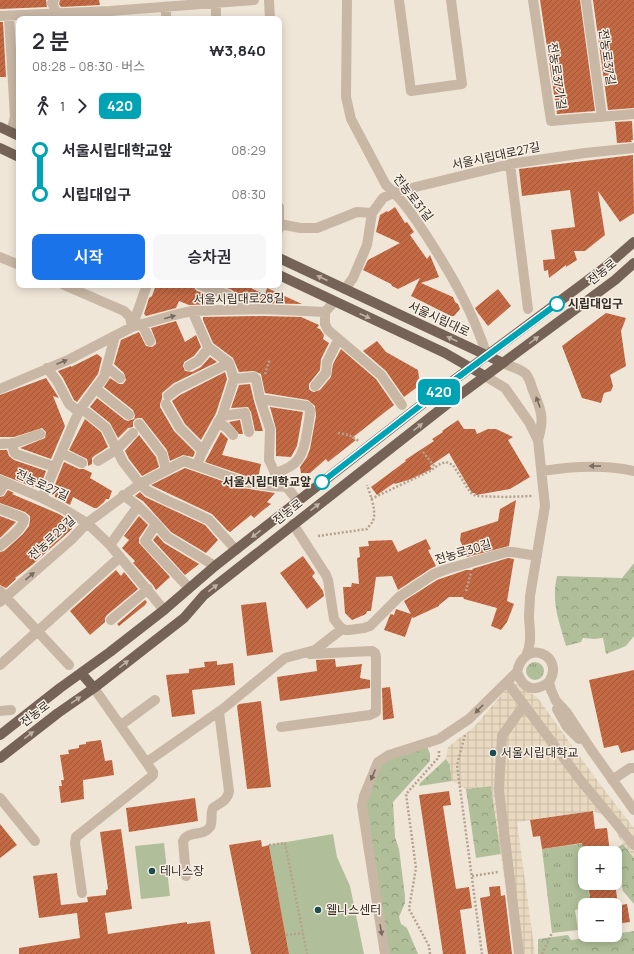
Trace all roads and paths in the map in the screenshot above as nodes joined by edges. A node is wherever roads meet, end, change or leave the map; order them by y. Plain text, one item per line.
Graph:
1 (54, 0) edge
2 (248, 0) edge
3 (254, 0) edge
4 (269, 0) edge
5 (347, 0) edge
6 (399, 0) edge
7 (451, 0) edge
8 (533, 0) edge
9 (586, 0) edge
10 (194, 2) edge
11 (216, 3) junction
12 (166, 6) junction
13 (110, 15) edge
14 (58, 16) edge
15 (166, 16) edge
16 (216, 16) edge
17 (270, 16) edge
18 (4, 17) edge
19 (16, 17) edge
20 (634, 114) edge
21 (602, 117) junction
22 (0, 128) edge
23 (15, 134) edge
24 (0, 148) edge
25 (634, 148) edge
26 (16, 156) edge
27 (510, 164) junction
28 (395, 192) junction
29 (372, 213) junction
30 (282, 226) edge
31 (634, 242) edge
32 (0, 257) edge
33 (282, 259) edge
34 (634, 263) edge
35 (16, 264) edge
36 (282, 276) edge
37 (71, 288) edge
38 (146, 288) edge
39 (208, 288) edge
40 (344, 289) junction
41 (334, 302) junction
42 (245, 309) junction
43 (528, 309) dead end
44 (192, 311) junction
45 (325, 312) junction
46 (137, 326) junction
47 (115, 336) junction
48 (338, 340) junction
49 (150, 341) dead end
50 (209, 348) junction
51 (487, 356) junction
52 (229, 363) junction
53 (503, 363) junction
54 (189, 366) dead end
55 (107, 367) junction
56 (47, 368) junction
57 (471, 368) junction
58 (485, 376) junction
59 (120, 378) dead end
60 (234, 379) junction
61 (315, 386) dead end
62 (0, 389) edge
63 (96, 389) junction
64 (260, 399) junction
65 (402, 404) dead end
66 (80, 410) junction
67 (130, 415) dead end
68 (220, 419) junction
69 (249, 432) dead end
70 (338, 433) dead end
71 (40, 434) dead end
72 (233, 435) dead end
73 (538, 440) junction
74 (12, 443) junction
75 (0, 444) edge
76 (369, 446) junction
77 (116, 450) junction
78 (203, 451) junction
79 (423, 452) dead end
80 (61, 453) junction
81 (98, 461) dead end
82 (82, 463) dead end
83 (197, 465) junction
84 (435, 467) junction
85 (55, 468) junction
86 (166, 470) junction
87 (542, 471) junction
88 (634, 471) edge
89 (275, 473) junction
90 (2, 484) edge
91 (140, 484) junction
92 (367, 485) dead end
93 (287, 487) junction
94 (123, 495) junction
95 (532, 496) dead end
96 (42, 498) junction
97 (371, 499) junction
98 (298, 501) junction
99 (138, 506) junction
100 (0, 510) edge
101 (87, 523) junction
102 (156, 524) junction
103 (294, 524) junction
104 (318, 536) dead end
105 (110, 545) junction
106 (0, 546) edge
107 (236, 550) junction
108 (537, 556) junction
109 (120, 558) junction
110 (474, 561) junction
111 (215, 566) junction
112 (189, 588) junction
113 (148, 589) junction
114 (466, 591) dead end
115 (2, 596) edge
116 (164, 610) junction
117 (111, 620) dead end
118 (530, 624) junction
119 (342, 629) junction
120 (38, 631) junction
121 (301, 654) junction
122 (526, 656) junction
123 (548, 657) junction
124 (0, 665) edge
125 (69, 666) dead end
126 (517, 672) junction
127 (81, 673) junction
128 (507, 682) junction
129 (522, 682) junction
130 (549, 682) junction
131 (94, 688) junction
132 (535, 689) junction
133 (155, 700) dead end
134 (524, 706) junction
135 (11, 710) dead end
136 (0, 711) edge
137 (219, 712) junction
138 (469, 719) junction
139 (121, 725) junction
140 (281, 727) dead end
141 (0, 735) edge
142 (439, 738) junction
143 (590, 748) junction
144 (0, 758) edge
145 (147, 762) junction
146 (634, 768) edge
147 (612, 780) junction
148 (0, 798) edge
149 (634, 810) edge
150 (633, 840) edge
151 (35, 841) dead end
152 (269, 846) dead end
153 (509, 871) junction
154 (186, 876) dead end
155 (472, 876) junction
156 (82, 893) dead end
157 (303, 933) junction
158 (552, 933) dead end
159 (286, 935) dead end
160 (307, 954) edge
161 (385, 954) edge
162 (430, 954) edge
163 (482, 954) edge
164 (519, 954) edge
165 (542, 954) edge

1 - 14 street
2 - 3 street
2 - 11 street
4 - 17 street
5 - 28 street, 전농로31길
6 - 7 street
8 - 21 street, 전농로37가길
9 - 21 street, 전농로37길
10 - 11 street
10 - 12 street
11 - 16 street
12 - 13 street
12 - 15 street
13 - 14 street
18 - 19 street
18 - 23 street
20 - 21 street, 전농로37가길
22 - 23 main road
24 - 26 main road
25 - 27 street, 서울시립대로27길
27 - 28 street, 서울시립대로27길
27 - 43 street
28 - 29 street, 서울시립대로27길
28 - 51 street, 전농로31길
29 - 30 street
29 - 40 street, 서울시립대로27길
31 - 51 main road, 전농로
32 - 35 street
40 -> 33 main road, 서울시립대로
53 -> 34 main road, 전농로
36 - 41 main road, 서울시립대로
37 - 46 street
38 - 46 street
39 - 42 street
51 -> 40 main road, 서울시립대로
41 - 45 street
41 -> 57 main road, 서울시립대로
42 - 44 street, 서울시립대로28길
42 - 45 street, 서울시립대로28길
46 -> 44 street, 서울시립대로28길
44 - 50 street
45 - 48 street
46 - 47 street, 서울시립대로28길
46 - 49 street
47 - 55 street
56 -> 47 street, 서울시립대로28길
48 - 61 street
48 - 65 street
50 - 52 street
50 - 54 street
51 - 53 main road, 서울시립대로
51 - 57 main road, 전농로
52 - 60 street
52 - 78 street
53 - 58 main road, 전농로
73 -> 53 street, 서울시립대로
55 - 59 street
55 - 63 street
56 - 62 street, 서울시립대로28길
56 - 66 street
57 - 58 main road, 서울시립대로
57 - 76 main road, 전농로
58 - 73 street, 서울시립대로
103 -> 58 main road, 전농로
60 - 64 street, 전농로
60 - 68 street
63 - 66 street
63 - 67 street
64 - 89 street, 전농로
64 - 89 street
66 - 77 street
66 - 80 street
68 - 69 street
68 - 72 street
68 - 78 street
70 - 76 path
71 - 74 street
73 - 87 street, 서울시립대로
74 - 75 street
74 - 85 street
76 - 98 main road, 전농로
77 - 81 street
77 - 86 street
77 - 91 street
78 - 83 street
79 - 84 path
80 - 82 street
80 - 85 street
83 - 86 street, 전농로29길
83 - 93 street, 전농로29길
84 - 95 path
84 - 97 path
85 - 96 street
86 - 91 street, 전농로29길
88 -> 87 street
87 - 108 street, 서울시립대로
89 - 93 street, 전농로
90 - 96 street, 전농로27길
91 - 94 street, 전농로29길
91 - 107 street
92 - 97 path
93 - 98 street
94 - 99 street
94 - 101 street, 전농로29길
96 - 101 street, 전농로27길
97 - 104 path
98 -> 107 main road, 전농로
99 - 102 street
99 - 105 street
100 - 106 street
101 - 105 street, 전농로27길
115 -> 101 street, 전농로29길
102 - 111 street
102 - 112 street
103 - 119 street
131 -> 103 main road, 전농로
105 - 109 street, 전농로27길
107 - 111 main road, 전농로
108 - 110 street, 전농로30길
108 - 118 street, 서울시립대로
109 - 113 street, 전농로27길
109 - 120 street
110 - 114 path
110 - 119 street, 전농로30길
111 - 112 main road, 전농로
112 - 116 main road, 전농로
113 - 116 street, 전농로27길
113 - 117 street
115 - 120 street
116 - 127 main road, 전농로
118 - 122 street, 서울시립대로
118 - 123 street
119 - 121 street
120 - 124 street
120 - 125 street
121 - 137 street
121 - 140 street
122 - 123 street
122 - 126 street
123 - 130 street
126 - 128 street
126 - 129 street
127 - 131 main road
127 - 141 main road, 전농로
128 - 129 street
128 - 134 street
128 -> 138 street
129 - 132 street
130 - 132 street
130 - 143 street
131 - 139 street
144 -> 131 main road, 전농로
132 - 143 street
133 - 139 street
134 - 150 street
134 - 153 street
135 - 136 street, 전농로
137 - 145 street
137 - 154 street
138 - 142 street
138 - 155 path
139 - 145 street
142 -> 161 street
142 - 162 path
143 - 147 street
145 - 156 street
146 - 147 street
147 - 149 street
148 - 151 street
152 - 157 path
153 - 155 path
153 - 164 street
155 - 163 path
157 - 159 path
157 - 160 path
158 - 165 path

